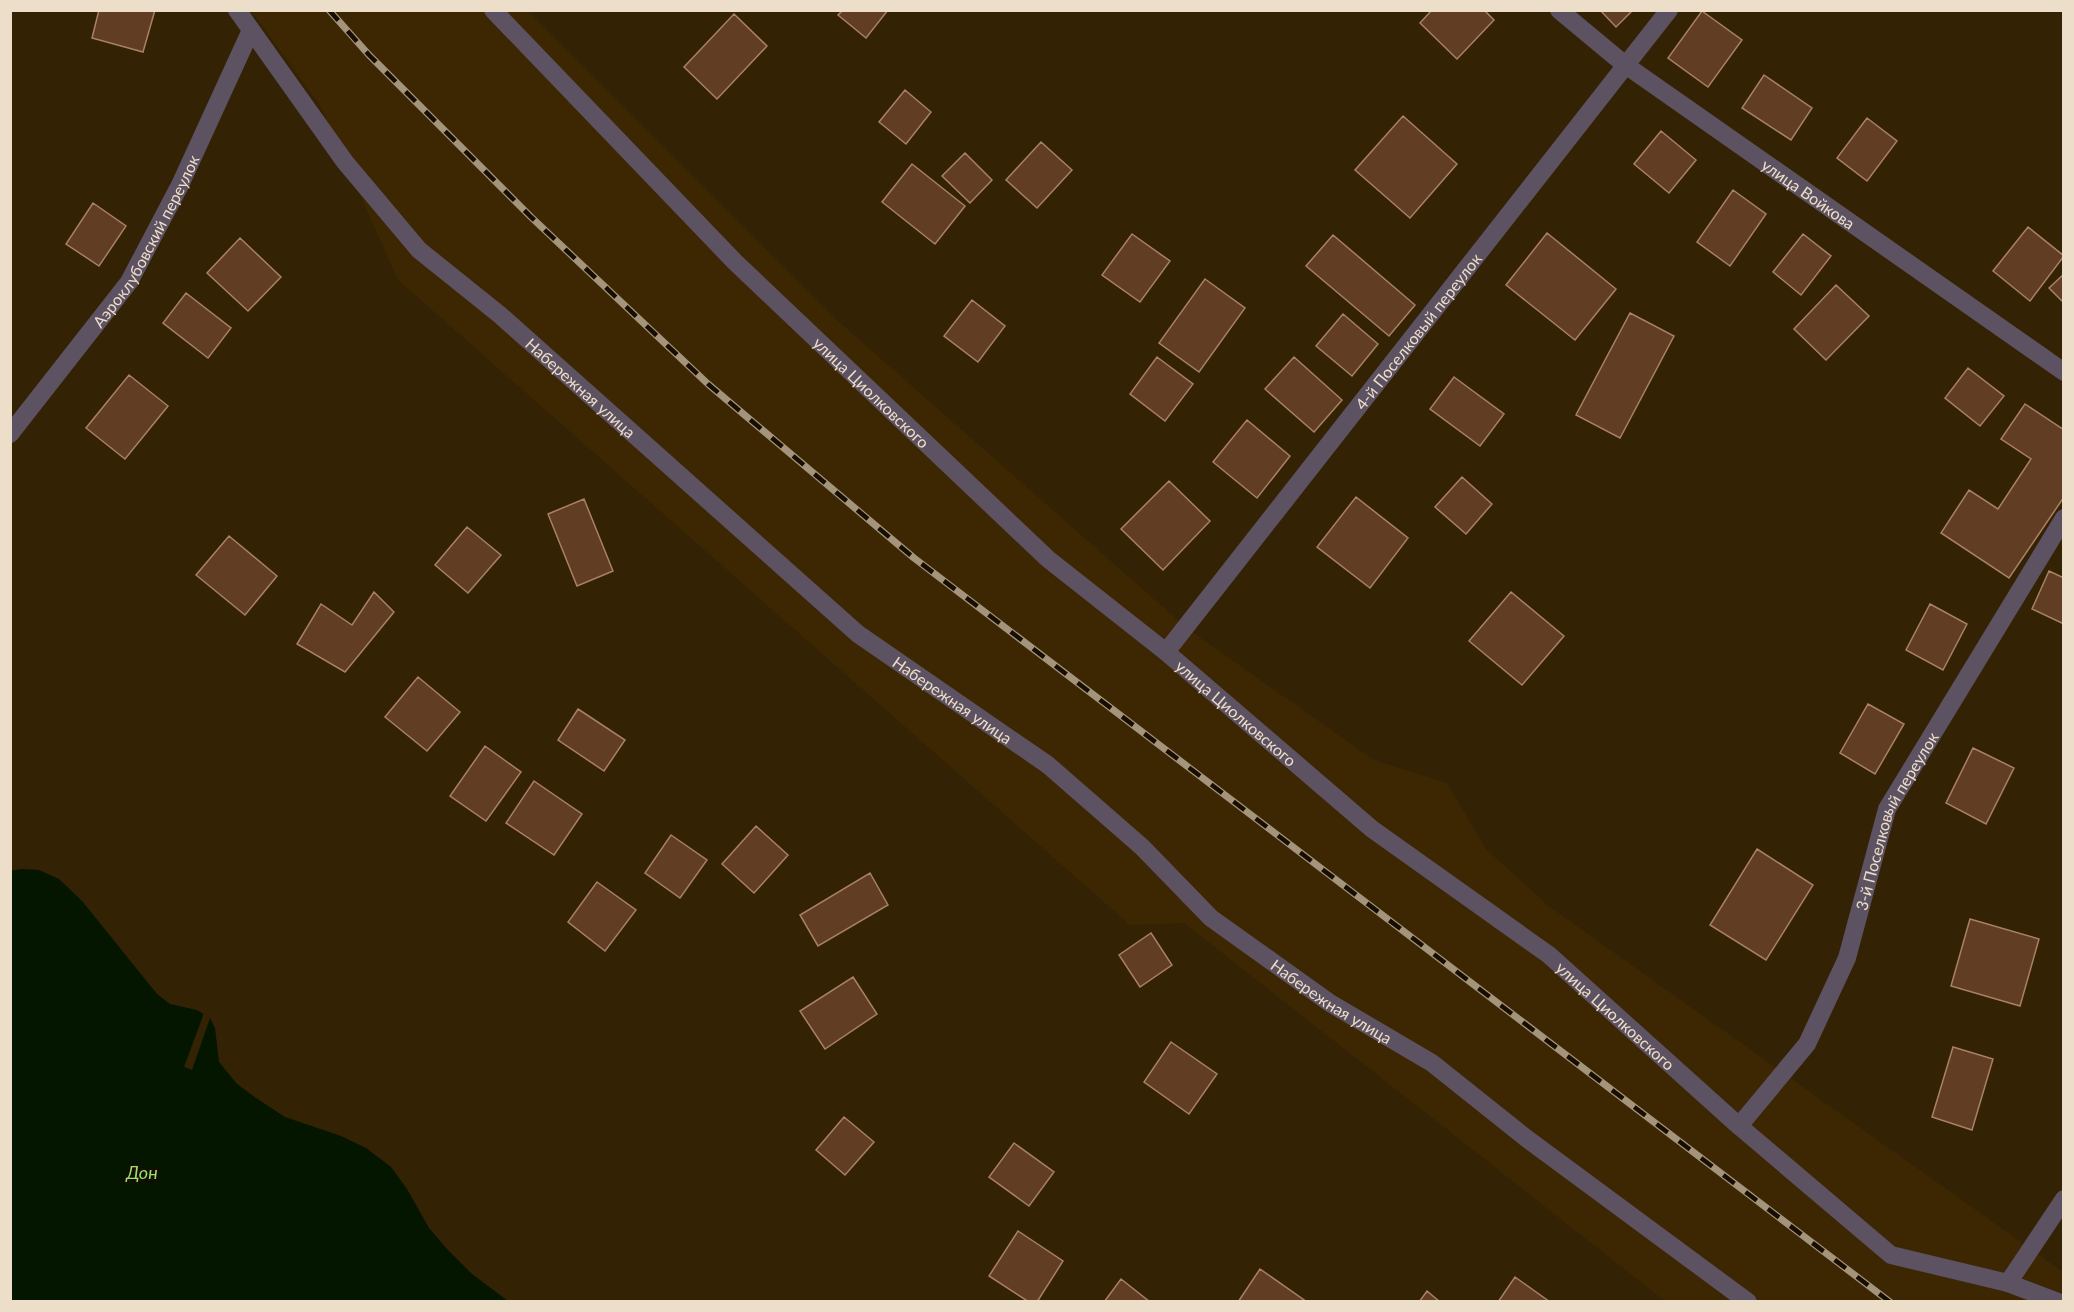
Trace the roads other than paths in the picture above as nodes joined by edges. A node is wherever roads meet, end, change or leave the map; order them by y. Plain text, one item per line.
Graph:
1 (237, 10) edge
2 (493, 10) edge
3 (1559, 10) edge
4 (1669, 10) edge
5 (251, 30) junction
6 (1624, 64) junction
7 (2064, 372) edge
8 (10, 434) edge
9 (2064, 518) edge
10 (1166, 652) junction
11 (1739, 1126) junction
12 (2064, 1199) edge
13 (2008, 1283) junction
14 (1748, 1302) edge
15 (2058, 1302) edge

1 - 5 street, Набережная улица
2 - 10 street, улица Циолковского
3 - 6 street, улица Войкова
4 - 6 street, 4-й Поселковый переулок
5 - 8 street, Аэроклубовский переулок
5 - 14 street, Набережная улица
6 - 7 street, улица Войкова
6 - 10 street, 4-й Поселковый переулок
9 - 11 street, 3-й Поселковый переулок
10 - 11 street, улица Циолковского
11 - 13 street, улица Циолковского
12 - 13 street
13 - 15 street, улица Циолковского

